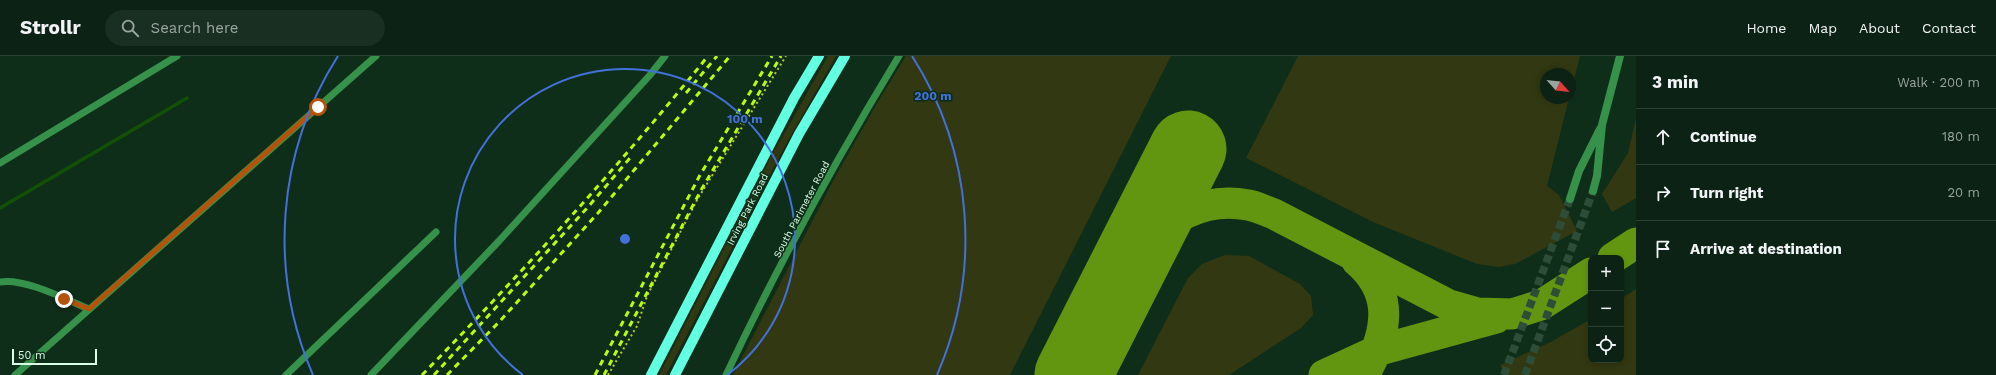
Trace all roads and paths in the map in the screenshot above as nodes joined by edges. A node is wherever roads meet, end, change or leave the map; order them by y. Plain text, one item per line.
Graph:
1 (177, 56) edge
2 (376, 56) edge
3 (665, 56) edge
4 (786, 56) edge
5 (819, 56) edge
6 (845, 56) edge
7 (899, 56) edge
8 (1620, 56) edge
9 (1602, 125) junction
10 (0, 163) edge
11 (1593, 192) tunnel mouth
12 (1570, 199) tunnel mouth
13 (436, 232) dead end
14 (0, 282) edge
15 (89, 309) junction
16 (15, 375) edge
17 (286, 375) edge
18 (371, 375) edge
19 (608, 375) edge
20 (651, 375) edge
21 (675, 375) edge
22 (726, 375) edge

1 - 10 lane
2 - 15 lane
3 - 18 lane
4 - 19 path
5 - 20 main road, Irving Park Road
6 - 21 main road, Irving Park Road
7 - 22 lane, South Parimeter Road
8 - 9 street
9 - 11 street
9 - 12 street
13 - 17 lane
14 - 15 lane
15 - 16 lane

